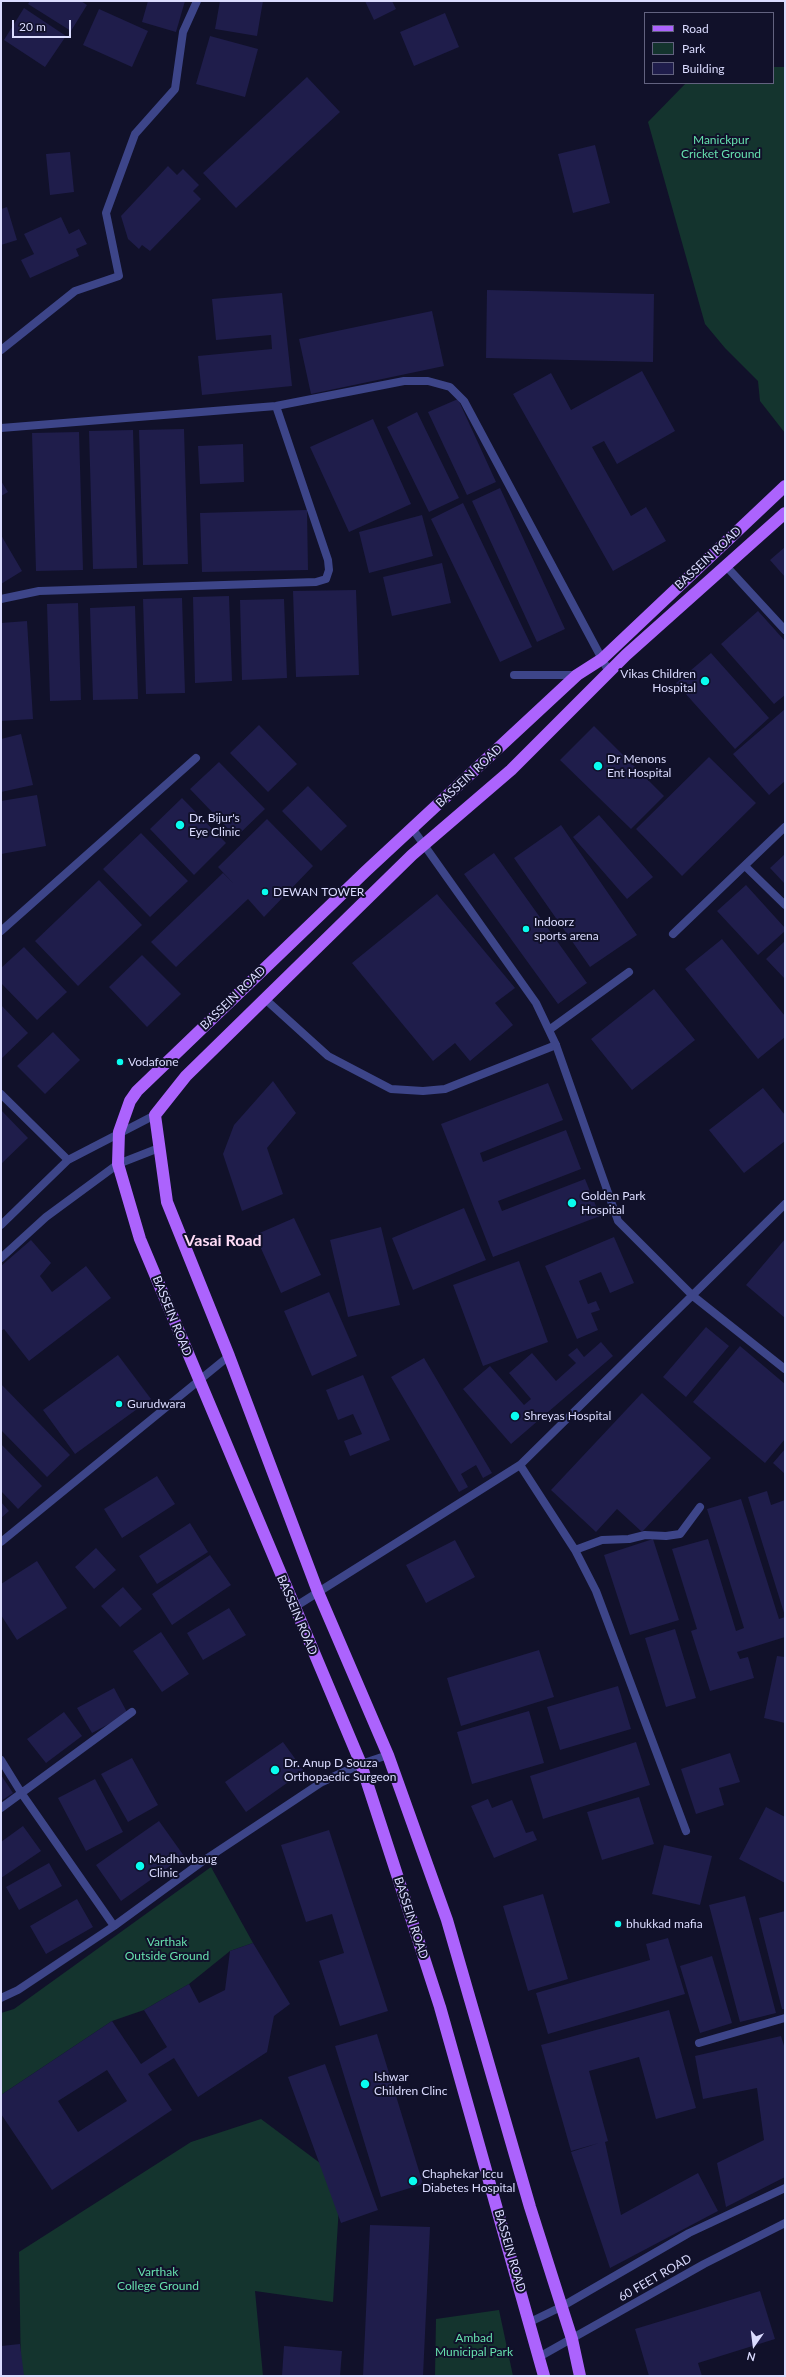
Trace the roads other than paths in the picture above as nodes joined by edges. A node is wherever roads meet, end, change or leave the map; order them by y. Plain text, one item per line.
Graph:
1 (197, 1) edge
2 (1, 350) edge
3 (276, 406) junction
4 (1, 428) edge
5 (785, 486) edge
6 (785, 513) edge
7 (726, 566) junction
8 (1, 599) edge
9 (785, 630) edge
10 (602, 659) junction
11 (609, 672) junction
12 (514, 675) dead end
13 (577, 675) junction
14 (196, 758) dead end
15 (785, 827) edge
16 (412, 828) junction
17 (425, 843) junction
18 (745, 866) junction
19 (785, 905) edge
20 (1, 931) edge
21 (673, 934) dead end
22 (629, 972) dead end
23 (265, 999) junction
24 (550, 1030) junction
25 (556, 1045) junction
26 (1, 1094) edge
27 (155, 1115) junction
28 (120, 1132) junction
29 (159, 1148) junction
30 (68, 1160) junction
31 (118, 1164) junction
32 (785, 1204) edge
33 (1, 1225) edge
34 (1, 1258) edge
35 (693, 1296) junction
36 (229, 1356) junction
37 (785, 1369) edge
38 (199, 1382) junction
39 (520, 1465) junction
40 (700, 1507) dead end
41 (1, 1542) edge
42 (575, 1550) junction
43 (318, 1592) junction
44 (293, 1608) junction
45 (132, 1712) dead end
46 (388, 1756) junction
47 (1, 1760) edge
48 (361, 1764) junction
49 (22, 1794) junction
50 (1, 1808) edge
51 (686, 1831) dead end
52 (114, 1926) junction
53 (1, 1998) edge
54 (785, 2018) edge
55 (699, 2043) dead end
56 (785, 2188) edge
57 (785, 2223) edge
58 (562, 2307) junction
59 (530, 2322) junction
60 (572, 2339) junction
61 (539, 2357) junction
62 (544, 2376) edge
63 (580, 2376) edge

1 - 2 street
3 - 4 street
3 - 8 street
3 - 10 street
5 - 10 main road, BASSEIN ROAD
6 - 7 main road, BASSEIN ROAD
7 - 9 street
7 - 11 main road, BASSEIN ROAD
10 - 11 street
10 - 13 main road, BASSEIN ROAD
11 - 17 main road, BASSEIN ROAD
12 - 13 street
13 - 16 main road, BASSEIN ROAD
14 - 20 street
15 - 18 street
16 - 17 street
16 - 28 main road, BASSEIN ROAD
17 - 23 main road, BASSEIN ROAD
17 - 24 street
18 - 19 street
18 - 21 street
22 - 24 street
23 - 25 street
23 - 27 main road, BASSEIN ROAD
24 - 25 street
25 - 35 street
26 - 30 street
27 - 28 street
27 - 29 main road
28 - 30 street
28 - 31 main road, BASSEIN ROAD
29 - 31 street
29 - 36 main road
30 - 33 street
31 - 34 street
31 - 38 main road, BASSEIN ROAD
32 - 35 street
35 - 37 street
35 - 39 street
36 - 38 street
36 - 43 main road
38 - 41 street
38 - 44 main road, BASSEIN ROAD
39 - 42 street
39 - 43 street
40 - 42 street
42 - 51 street
43 - 44 street
43 - 46 main road
44 - 48 main road, BASSEIN ROAD
45 - 49 street
46 - 48 street
46 - 58 main road
47 - 49 street
48 - 52 street
48 - 59 main road, BASSEIN ROAD
49 - 50 street
49 - 52 street
52 - 53 street
54 - 55 street
56 - 58 street
57 - 60 street, 60 FEET ROAD
58 - 59 street
58 - 60 main road
59 - 61 main road, BASSEIN ROAD
60 - 61 street, 60 FEET ROAD
60 - 63 main road
61 - 62 main road, BASSEIN ROAD

